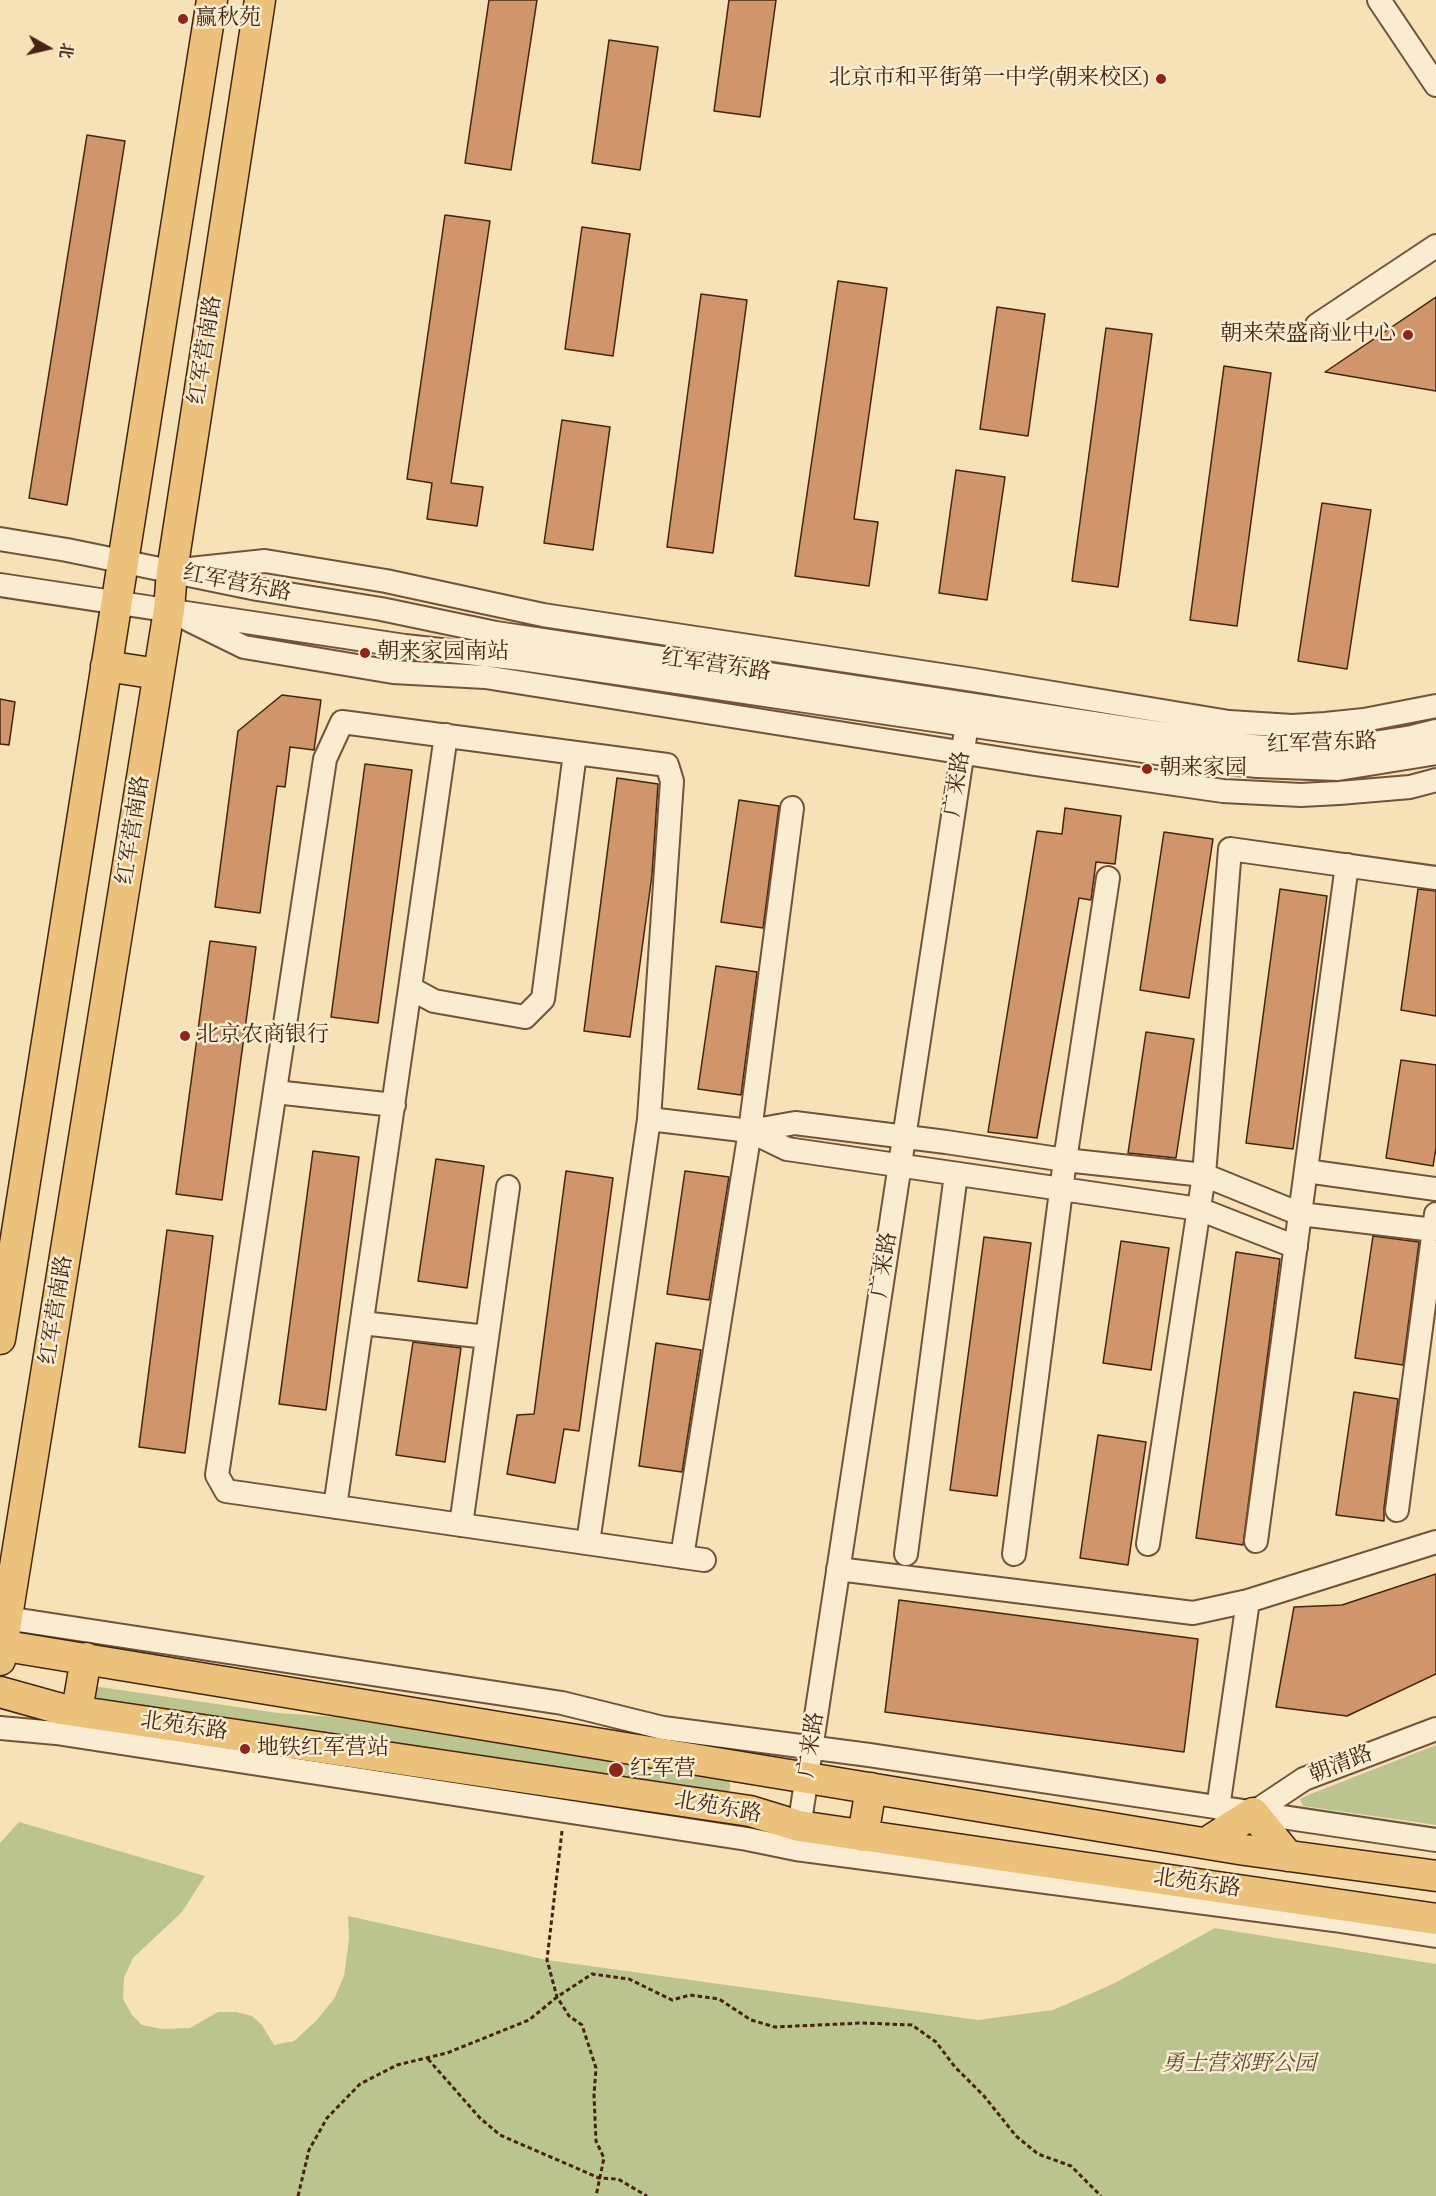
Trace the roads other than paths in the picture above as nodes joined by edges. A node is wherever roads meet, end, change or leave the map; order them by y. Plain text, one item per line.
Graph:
1 (212, 0) edge
2 (261, 0) edge
3 (1379, 0) edge
4 (1436, 85) edge
5 (1436, 246) edge
6 (1317, 325) dead end
7 (132, 500) junction
8 (182, 507) junction
9 (0, 539) edge
10 (122, 561) junction
11 (172, 571) junction
12 (0, 585) edge
13 (116, 603) junction
14 (169, 610) junction
15 (106, 666) junction
16 (158, 674) junction
17 (974, 680) junction
18 (1436, 706) edge
19 (969, 714) junction
20 (1436, 730) edge
21 (446, 735) junction
22 (575, 753) junction
23 (963, 753) junction
24 (1436, 753) edge
25 (1436, 780) edge
26 (792, 808) dead end
27 (1347, 865) junction
28 (1108, 878) dead end
29 (1436, 878) edge
30 (410, 988) junction
31 (275, 1092) junction
32 (394, 1105) junction
33 (649, 1119) junction
34 (750, 1131) junction
35 (904, 1138) junction
36 (1065, 1160) junction
37 (900, 1166) junction
38 (1306, 1171) junction
39 (956, 1174) junction
40 (1204, 1175) junction
41 (508, 1187) dead end
42 (1062, 1189) junction
43 (1436, 1189) edge
44 (1200, 1209) junction
45 (1300, 1214) junction
46 (1435, 1222) edge
47 (1296, 1247) junction
48 (362, 1323) junction
49 (487, 1337) junction
50 (0, 1339) edge
51 (335, 1507) junction
52 (1397, 1510) dead end
53 (461, 1525) junction
54 (1256, 1541) dead end
55 (1436, 1542) edge
56 (588, 1543) junction
57 (1148, 1544) dead end
58 (906, 1554) dead end
59 (1014, 1554) dead end
60 (682, 1557) junction
61 (704, 1560) dead end
62 (838, 1569) junction
63 (7, 1578) edge
64 (1248, 1601) junction
65 (2, 1637) edge
66 (86, 1658) junction
67 (0, 1692) edge
68 (77, 1711) junction
69 (0, 1728) edge
70 (1436, 1729) edge
71 (811, 1748) junction
72 (739, 1766) junction
73 (807, 1777) junction
74 (870, 1788) junction
75 (732, 1808) junction
76 (1218, 1808) junction
77 (1253, 1813) junction
78 (862, 1836) junction
79 (797, 1838) junction
80 (1436, 1839) edge
81 (1206, 1843) junction
82 (1288, 1856) junction
83 (1436, 1876) edge
84 (1436, 1919) edge
85 (1436, 1936) edge

1 - 7 main road
2 - 8 main road, 红军营南路
3 - 4 street
5 - 6 street
7 - 8 main road
7 - 10 main road
8 - 11 main road, 红军营南路
9 - 10 street, 红军营东路
10 - 11 street, 红军营东路
10 - 13 main road
11 - 14 main road, 红军营南路
11 - 17 street
11 - 19 street, 红军营东路
12 - 13 street, 红军营东路
13 - 14 street, 红军营东路
13 - 15 main road
14 - 16 main road, 红军营南路
14 - 19 street, 红军营东路
14 - 23 street
15 - 16 main road
15 - 50 main road
16 - 63 main road, 红军营南路
17 - 18 street
17 - 19 street, 广来路
19 - 20 street, 红军营东路
19 - 23 street, 广来路
19 - 24 street, 红军营东路
21 - 22 street
21 - 30 street
21 - 31 street
22 - 30 street
22 - 33 street
23 - 25 street
23 - 35 street, 广来路
26 - 34 street
27 - 29 street
27 - 38 street
27 - 40 street
28 - 36 street
30 - 32 street
31 - 32 street
31 - 51 street
32 - 48 street
33 - 34 street
33 - 56 street
34 - 35 street
34 - 37 street
34 - 60 street
35 - 36 street
35 - 37 street, 广来路
36 - 40 street
36 - 42 street
37 - 39 street
37 - 62 street, 广来路
38 - 43 street
38 - 45 street
39 - 42 street
39 - 58 street
40 - 44 street
40 - 45 street
41 - 49 street
42 - 44 street
42 - 59 street
44 - 47 street
44 - 57 street
45 - 46 street
45 - 47 street
46 - 52 street
47 - 54 street
48 - 49 street
48 - 51 street
49 - 53 street
51 - 53 street
53 - 56 street
55 - 64 street
56 - 60 street
60 - 61 street
62 - 64 street
62 - 71 street, 广来路
63 - 65 main road, 红军营南路
64 - 76 street
65 - 66 main road, 北苑东路
65 - 71 street
66 - 68 main road
66 - 72 main road, 北苑东路
67 - 68 main road, 北苑东路
68 - 75 main road, 北苑东路
69 - 79 street
70 - 77 street, 朝清路
71 - 73 street, 广来路
71 - 76 street
72 - 73 main road, 北苑东路
72 - 75 main road
73 - 74 main road, 北苑东路
73 - 79 street, 广来路
74 - 78 main road
74 - 81 main road, 北苑东路
75 - 79 main road, 北苑东路
76 - 77 street
77 - 80 street
77 - 81 main road
77 - 82 main road
78 - 79 main road, 北苑东路
78 - 84 main road, 北苑东路
79 - 85 street
81 - 82 main road, 北苑东路
82 - 83 main road, 北苑东路

